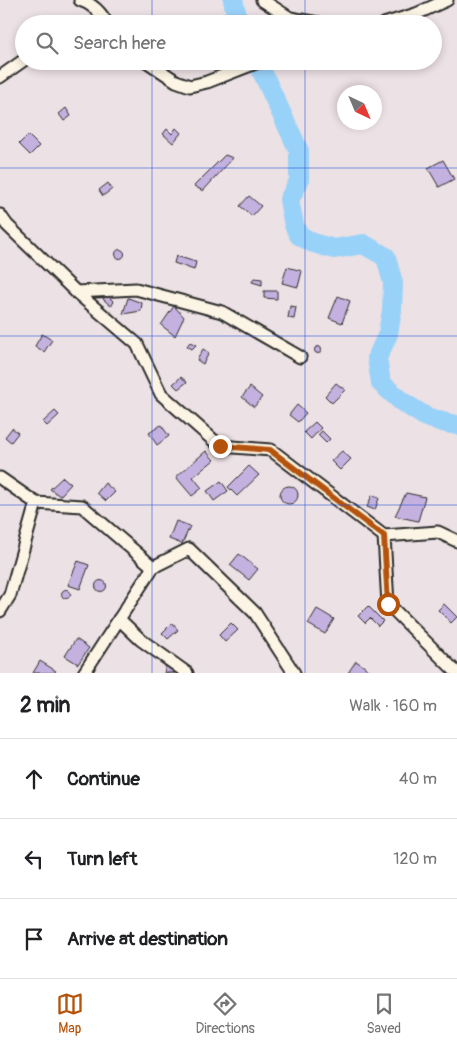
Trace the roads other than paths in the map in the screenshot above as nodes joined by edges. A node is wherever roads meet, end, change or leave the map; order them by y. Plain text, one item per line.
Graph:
1 (80, 0) edge
2 (262, 0) edge
3 (418, 0) edge
4 (447, 0) edge
5 (416, 14) junction
6 (101, 15) edge
7 (285, 15) edge
8 (413, 15) edge
9 (15, 66) edge
10 (160, 70) edge
11 (237, 70) edge
12 (0, 77) edge
13 (0, 215) edge
14 (76, 292) junction
15 (300, 357) dead end
16 (0, 478) edge
17 (36, 503) junction
18 (384, 536) junction
19 (457, 540) edge
20 (153, 567) junction
21 (0, 611) edge
22 (119, 619) junction
23 (84, 673) edge
24 (187, 673) edge
25 (294, 673) edge
26 (457, 673) edge

1 - 6 street
2 - 7 street
3 - 5 street
4 - 5 street
5 - 8 street
9 - 12 street
10 - 11 street
13 - 14 street
14 - 15 street
14 - 18 street
16 - 17 street
17 - 20 street
17 - 21 street
18 - 19 street
18 - 26 street
20 - 22 street
20 - 25 street
22 - 23 street
22 - 24 street

